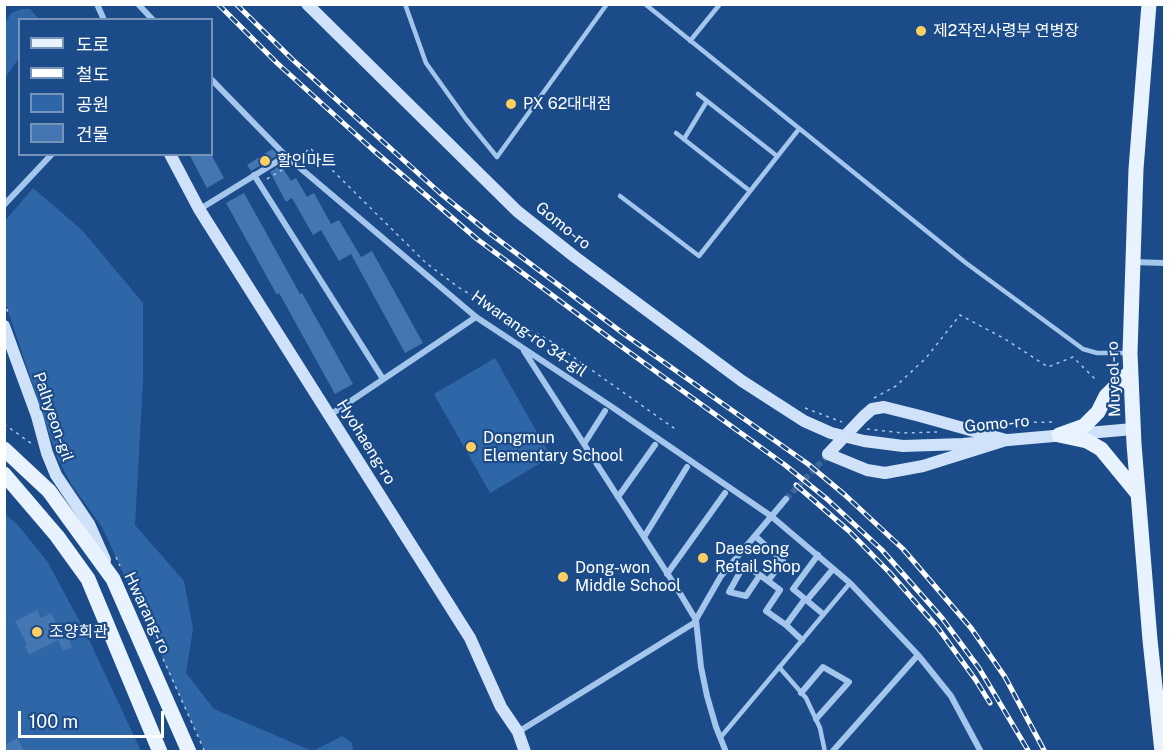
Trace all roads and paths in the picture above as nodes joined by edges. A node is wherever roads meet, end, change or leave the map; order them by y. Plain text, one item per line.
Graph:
1 (96, 4) edge
2 (138, 4) edge
3 (307, 4) edge
4 (405, 4) edge
5 (607, 4) edge
6 (645, 4) edge
7 (720, 4) edge
8 (1149, 4) edge
9 (103, 18) edge
10 (151, 18) edge
11 (690, 41) junction
12 (213, 81) edge
13 (698, 94) dead end
14 (707, 101) junction
15 (799, 129) junction
16 (676, 133) dead end
17 (684, 139) junction
18 (50, 156) edge
19 (171, 156) edge
20 (286, 156) junction
21 (777, 156) junction
22 (295, 163) junction
23 (254, 176) junction
24 (267, 179) dead end
25 (750, 191) junction
26 (620, 196) dead end
27 (4, 205) edge
28 (199, 209) junction
29 (1132, 262) junction
30 (1164, 263) edge
31 (476, 317) junction
32 (4, 326) edge
33 (522, 348) junction
34 (1130, 353) junction
35 (1130, 372) junction
36 (383, 379) junction
37 (1097, 381) dead end
38 (802, 406) dead end
39 (872, 409) junction
40 (605, 411) dead end
41 (329, 415) junction
42 (845, 423) dead end
43 (4, 424) edge
44 (966, 428) junction
45 (1058, 429) junction
46 (1133, 429) junction
47 (678, 431) dead end
48 (945, 432) dead end
49 (865, 435) junction
50 (1006, 440) junction
51 (584, 444) junction
52 (655, 445) dead end
53 (4, 449) edge
54 (47, 453) junction
55 (687, 467) dead end
56 (4, 474) edge
57 (725, 493) dead end
58 (1138, 494) junction
59 (618, 497) junction
60 (786, 499) tunnel mouth
61 (771, 516) junction
62 (755, 536) junction
63 (644, 537) junction
64 (818, 555) junction
65 (833, 569) junction
66 (667, 574) junction
67 (760, 575) junction
68 (113, 579) junction
69 (768, 581) junction
70 (850, 583) junction
71 (806, 600) junction
72 (823, 614) junction
73 (696, 620) junction
74 (786, 625) junction
75 (802, 640) junction
76 (918, 655) junction
77 (779, 667) junction
78 (801, 693) junction
79 (816, 719) junction
80 (518, 732) junction
81 (720, 738) junction
82 (980, 751) edge
83 (160, 752) edge
84 (189, 752) edge
85 (525, 752) edge
86 (726, 752) edge
87 (825, 752) edge
88 (832, 752) edge
89 (1162, 752) edge

1 - 9 street
2 - 10 street
3 - 49 main road, Gomo-ro
4 - 5 lane
6 - 11 lane
7 - 11 lane
8 - 29 main road, Muyeol-ro
11 - 15 lane
12 - 20 street, Hwarang-ro 34-gil
13 - 14 lane
14 - 17 lane
14 - 21 lane
15 - 21 lane
15 - 34 lane
16 - 17 lane
17 - 25 lane
18 - 27 street
19 - 28 main road, Hyohaeng-ro
20 - 22 street, Hwarang-ro 34-gil
20 - 23 street
21 - 25 lane
22 - 24 path
22 - 31 street, Hwarang-ro 34-gil
22 - 47 path
23 - 28 street
23 - 36 street
25 - 26 lane
28 - 41 main road, Hyohaeng-ro
29 - 30 street
29 - 34 main road, Muyeol-ro
31 - 33 street, Hwarang-ro 34-gil
31 - 36 street
32 - 54 main road, Palhyeon-gil
33 - 51 street
33 - 61 street, Hwarang-ro 34-gil
34 - 35 main road, Muyeol-ro
35 - 45 main road
35 - 46 main road, Muyeol-ro
36 - 41 street
37 - 39 path
38 - 42 path
39 - 44 main road
39 - 50 main road
40 - 51 street
41 - 80 main road, Hyohaeng-ro
43 - 54 path
44 - 45 path
44 - 50 main road
45 - 46 main road, Gomo-ro
45 - 50 main road, Gomo-ro
45 - 58 main road
46 - 58 main road, Muyeol-ro
48 - 49 path
49 - 50 main road, Gomo-ro
51 - 59 street
52 - 59 street
53 - 68 main road, Hwarang-ro
54 - 68 main road, Palhyeon-gil
55 - 63 street
56 - 83 main road
57 - 66 street
58 - 89 main road, Muyeol-ro
59 - 63 street
60 - 61 street
61 - 62 street
61 - 64 street, Hwarang-ro 34-gil
62 - 69 street
62 - 73 street
63 - 66 street
64 - 65 street, Hwarang-ro 34-gil
64 - 71 street
65 - 70 street, Hwarang-ro 34-gil
65 - 71 street
66 - 73 street
67 - 67 street
67 - 69 street
68 - 84 main road, Hwarang-ro
69 - 74 street
70 - 72 lane
70 - 76 street, Hwarang-ro 34-gil
71 - 72 street
71 - 74 street
72 - 75 lane
73 - 80 street
73 - 81 street
74 - 75 street
75 - 77 lane
76 - 82 street, Hwarang-ro 34-gil
76 - 88 street
77 - 78 lane
77 - 81 lane
78 - 79 lane
78 - 79 street
79 - 87 lane
80 - 85 main road, Hyohaeng-ro
81 - 86 street

